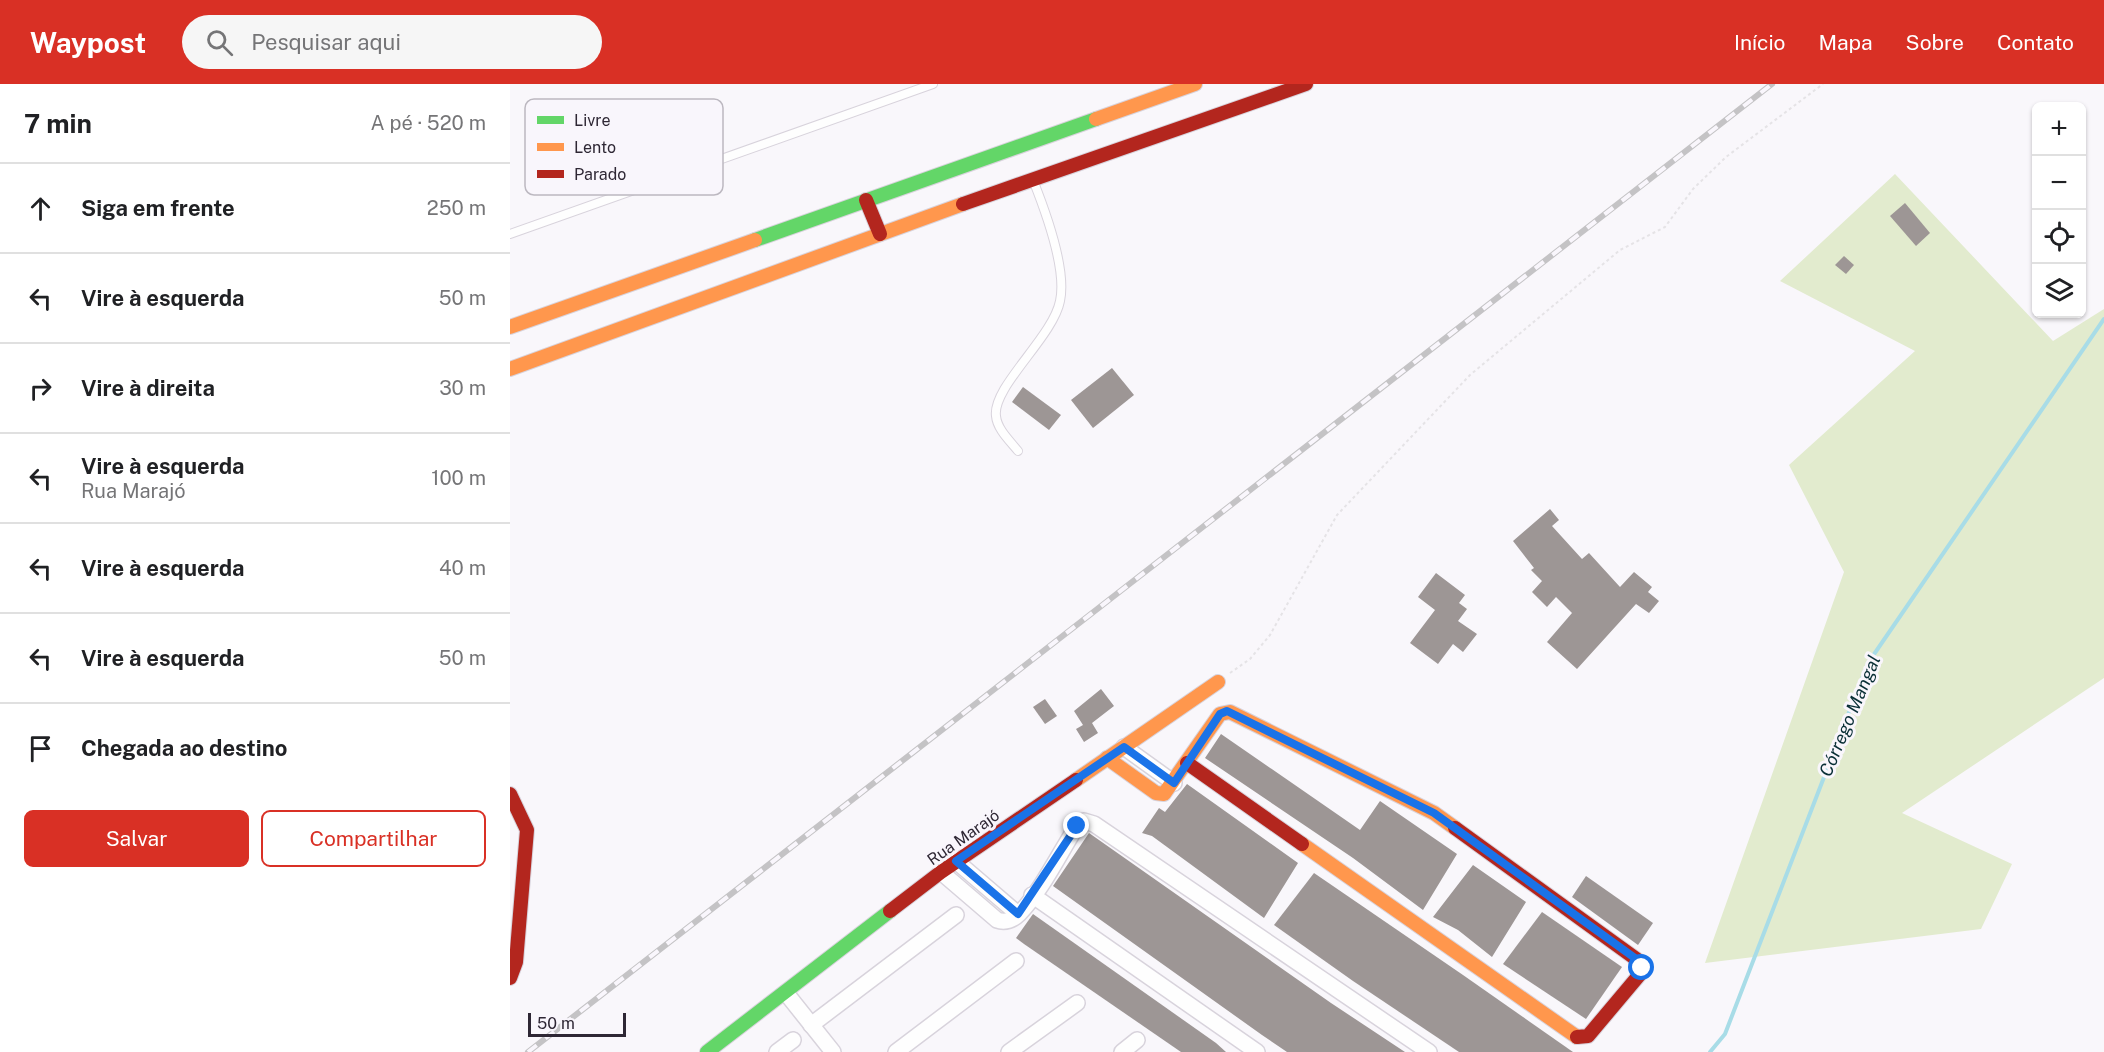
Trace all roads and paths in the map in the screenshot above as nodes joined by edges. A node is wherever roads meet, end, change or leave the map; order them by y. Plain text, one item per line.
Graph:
1 (933, 84) edge
2 (1196, 84) edge
3 (1306, 84) edge
4 (1822, 84) edge
5 (1097, 118) junction
6 (1112, 150) junction
7 (723, 158) edge
8 (1033, 179) junction
9 (620, 195) edge
10 (866, 200) junction
11 (510, 234) edge
12 (880, 234) junction
13 (510, 327) edge
14 (510, 369) edge
15 (1018, 451) dead end
16 (1222, 679) joint
17 (1124, 747) junction
18 (1107, 758) junction
19 (1187, 763) junction
20 (1174, 783) junction
21 (510, 794) edge
22 (956, 861) junction
23 (941, 872) junction
24 (1032, 895) junction
25 (1018, 914) junction
26 (956, 915) dead end
27 (1017, 961) dead end
28 (510, 978) edge
29 (786, 993) junction
30 (1077, 1003) dead end
31 (811, 1025) junction
32 (793, 1040) dead end
33 (1137, 1040) dead end
34 (707, 1052) edge
35 (777, 1052) edge
36 (832, 1052) edge
37 (896, 1052) edge
38 (1009, 1052) edge
39 (1122, 1052) edge
40 (1257, 1052) edge
41 (1429, 1052) edge

1 - 7 lane
2 - 5 street
3 - 6 street
4 - 16 path
5 - 6 street
5 - 10 street
6 - 8 street
8 - 12 street
8 - 15 lane
9 - 11 lane
10 - 12 street
10 - 13 street
12 - 14 street
16 - 17 street, Rua Marajó
17 - 18 street, Rua Marajó
17 - 20 street
18 - 20 street
18 - 22 street, Rua Marajó
19 - 19 street
19 - 20 street
21 - 28 street
22 - 23 street, Rua Marajó
22 - 25 street
23 - 25 street
23 - 29 street, Rua Marajó
24 - 25 street
24 - 40 street
24 - 41 street
26 - 31 street
27 - 37 street
29 - 31 street
29 - 34 street, Rua Marajó
30 - 38 street
31 - 36 street
32 - 35 street
33 - 39 street

